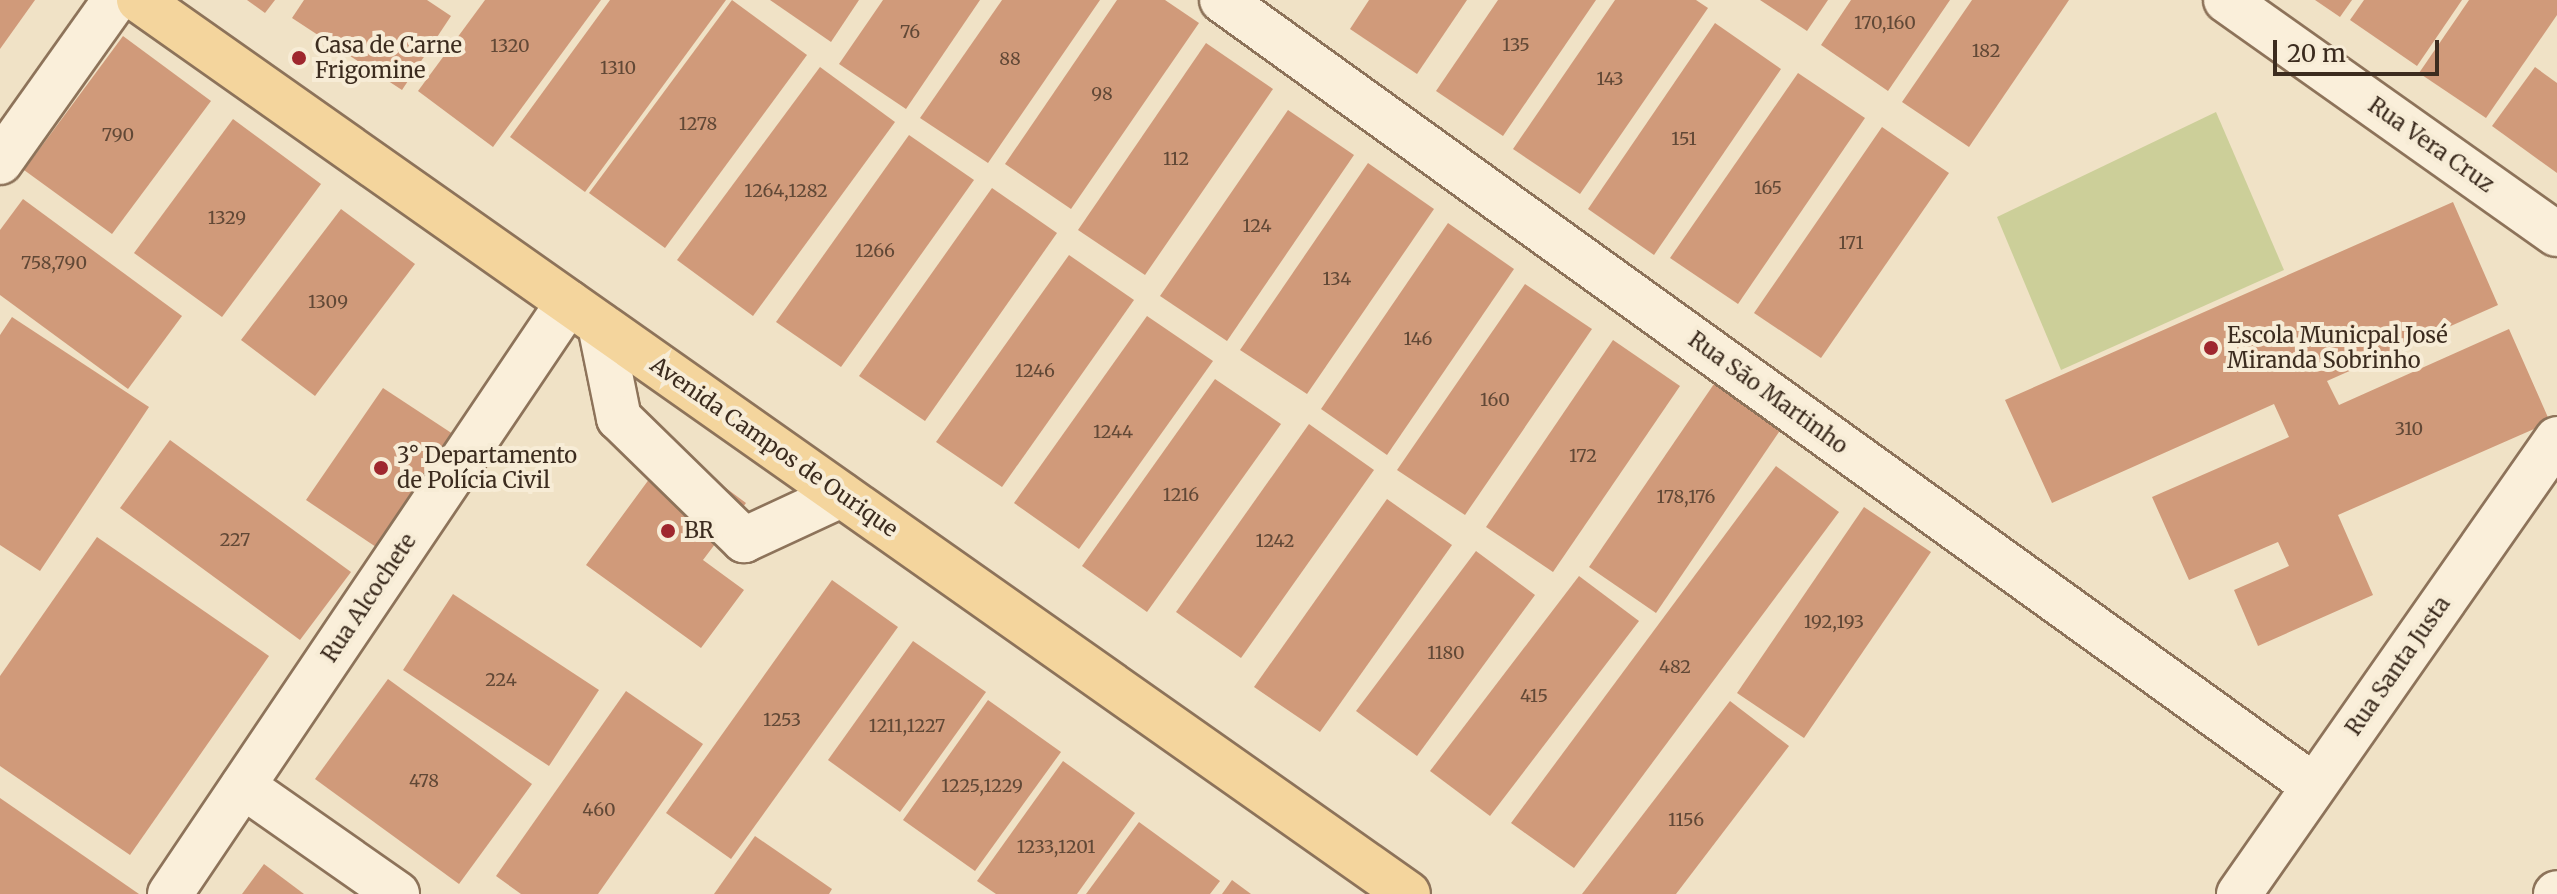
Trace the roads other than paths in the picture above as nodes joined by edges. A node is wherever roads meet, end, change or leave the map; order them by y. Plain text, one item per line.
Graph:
1 (115, 0) edge
2 (139, 0) edge
3 (1222, 0) edge
4 (2226, 0) edge
5 (0, 162) edge
6 (2557, 234) edge
7 (584, 314) junction
8 (2557, 439) edge
9 (841, 495) junction
10 (243, 786) junction
11 (2314, 786) junction
12 (170, 894) edge
13 (397, 894) edge
14 (1408, 894) edge
15 (2239, 894) edge

1 - 5 street
2 - 7 main road, Avenida Campos de Ourique
3 - 11 street, Rua São Martinho
4 - 6 street, Rua Vera Cruz
7 - 9 main road, Avenida Campos de Ourique
7 - 9 street
7 - 10 street, Rua Alcochete
8 - 11 street, Rua Santa Justa
9 - 14 main road, Avenida Campos de Ourique
10 - 12 street, Rua Alcochete
10 - 13 street
11 - 15 street, Rua Santa Justa

